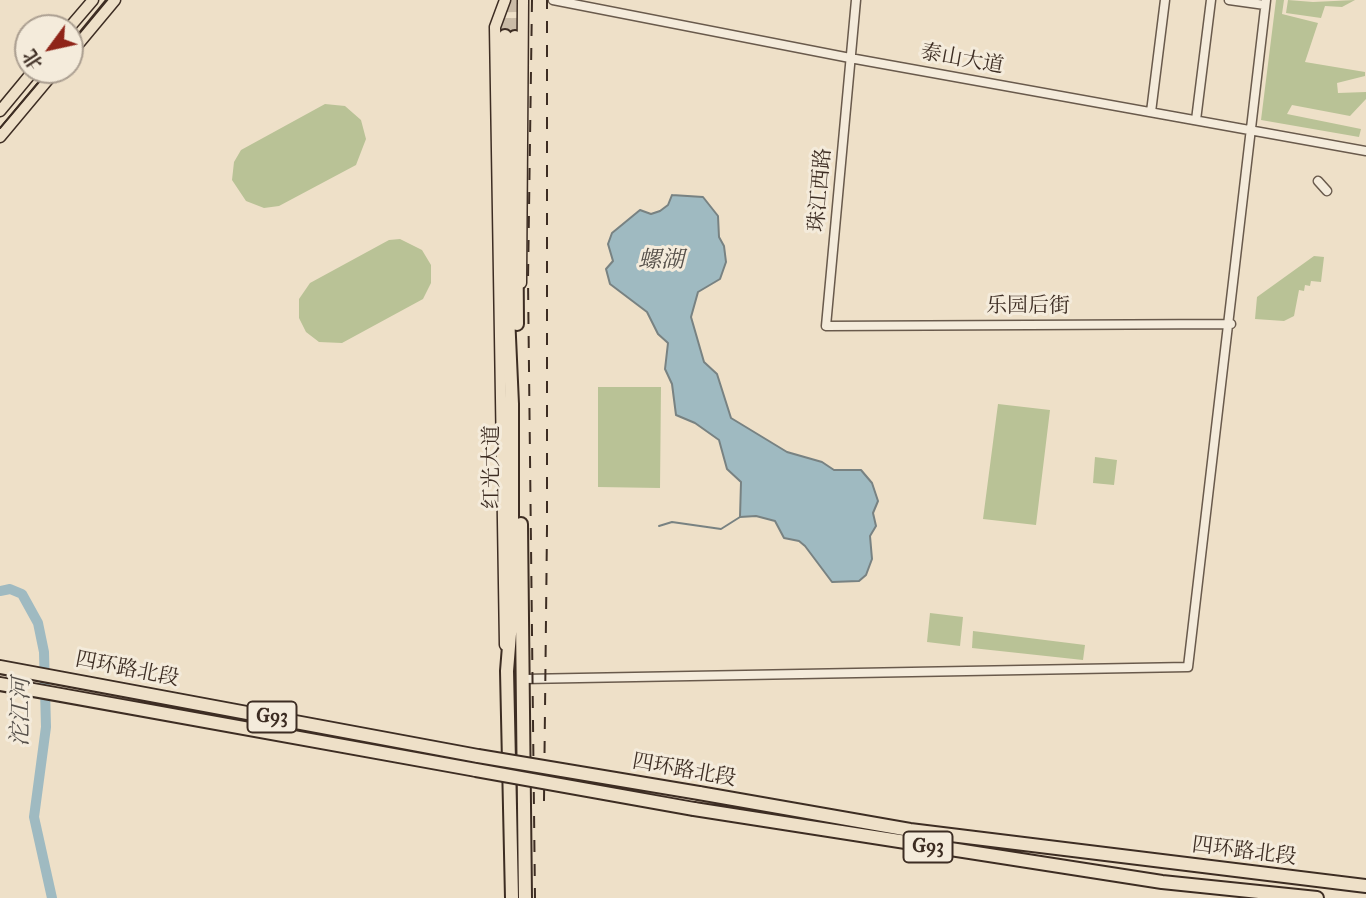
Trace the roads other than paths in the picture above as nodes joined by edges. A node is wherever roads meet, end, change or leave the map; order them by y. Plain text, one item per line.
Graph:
1 (93, 0) edge
2 (115, 0) edge
3 (505, 0) edge
4 (523, 0) edge
5 (553, 0) edge
6 (856, 0) edge
7 (1165, 0) edge
8 (1212, 0) edge
9 (1229, 0) edge
10 (1266, 2) edge
11 (81, 14) edge
12 (84, 37) edge
13 (850, 58) junction
14 (22, 84) edge
15 (44, 84) edge
16 (0, 111) edge
17 (1151, 112) junction
18 (1196, 120) junction
19 (1250, 129) junction
20 (0, 136) edge
21 (1366, 151) edge
22 (1318, 181) dead end
23 (1326, 191) dead end
24 (498, 272) junction
25 (1231, 324) junction
26 (826, 326) joint
27 (517, 332) junction
28 (509, 348) junction
29 (0, 667) edge
30 (507, 671) junction
31 (524, 679) junction
32 (0, 684) edge
33 (1366, 886) edge
34 (512, 898) edge
35 (525, 898) edge
36 (1317, 898) edge

1 - 11 main road
2 - 12 main road
3 - 24 main road
4 - 27 main road
5 - 13 street, 泰山大道
6 - 13 street, 珠江西路
7 - 17 street
8 - 18 street
9 - 10 street
10 - 19 street
13 - 17 street, 泰山大道
13 - 26 street, 珠江西路
14 - 16 main road
15 - 20 main road
17 - 18 street, 泰山大道
18 - 19 street, 泰山大道
19 - 21 street, 泰山大道
19 - 25 street
22 - 23 street
24 - 28 highway
24 - 30 main road
25 - 26 street, 乐园后街
25 - 31 street
27 - 28 highway, 红光大道
27 - 31 highway, 红光大道
28 - 30 highway, 红光大道
29 - 33 highway, 四环路北段 / G93, bridge
30 - 34 highway, 红光大道
31 - 35 highway, 红光大道
32 - 36 highway, 四环路北段 / G93, bridge

